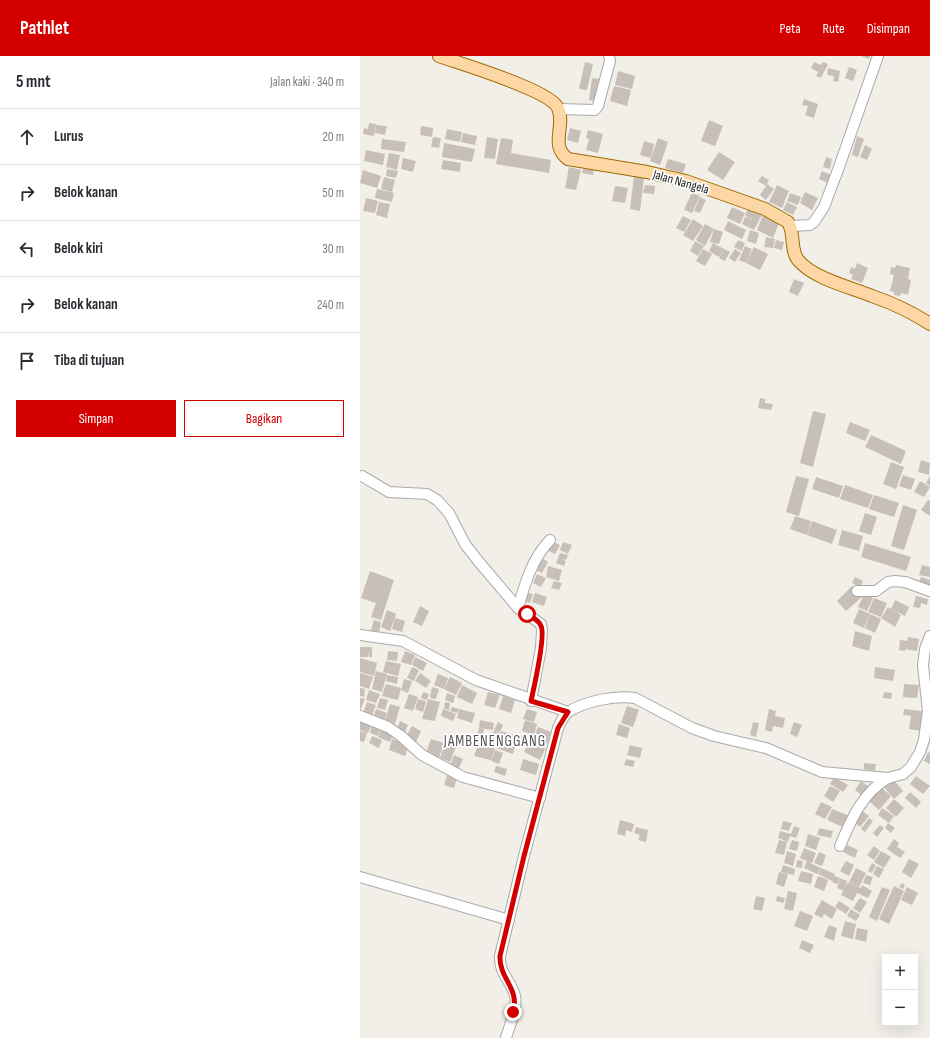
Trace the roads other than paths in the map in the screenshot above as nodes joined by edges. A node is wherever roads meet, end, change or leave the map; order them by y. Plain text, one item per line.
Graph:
1 (439, 56) edge
2 (609, 56) edge
3 (878, 56) edge
4 (559, 109) junction
5 (790, 226) junction
6 (930, 324) edge
7 (362, 476) dead end
8 (550, 540) dead end
9 (857, 591) dead end
10 (930, 591) edge
11 (518, 608) junction
12 (360, 635) edge
13 (930, 636) edge
14 (531, 701) junction
15 (568, 712) junction
16 (360, 716) edge
17 (888, 778) junction
18 (540, 798) junction
19 (840, 846) dead end
20 (360, 878) edge
21 (509, 920) junction
22 (506, 1038) edge

1 - 4 main road
2 - 4 street
3 - 5 street
4 - 5 main road, Jalan Nangela
5 - 6 main road
7 - 11 street
8 - 11 street
9 - 10 street
11 - 14 street
12 - 14 street
13 - 17 street
14 - 15 street
15 - 17 street
15 - 18 street
16 - 18 street
17 - 19 street
18 - 21 street
20 - 21 street
21 - 22 street

